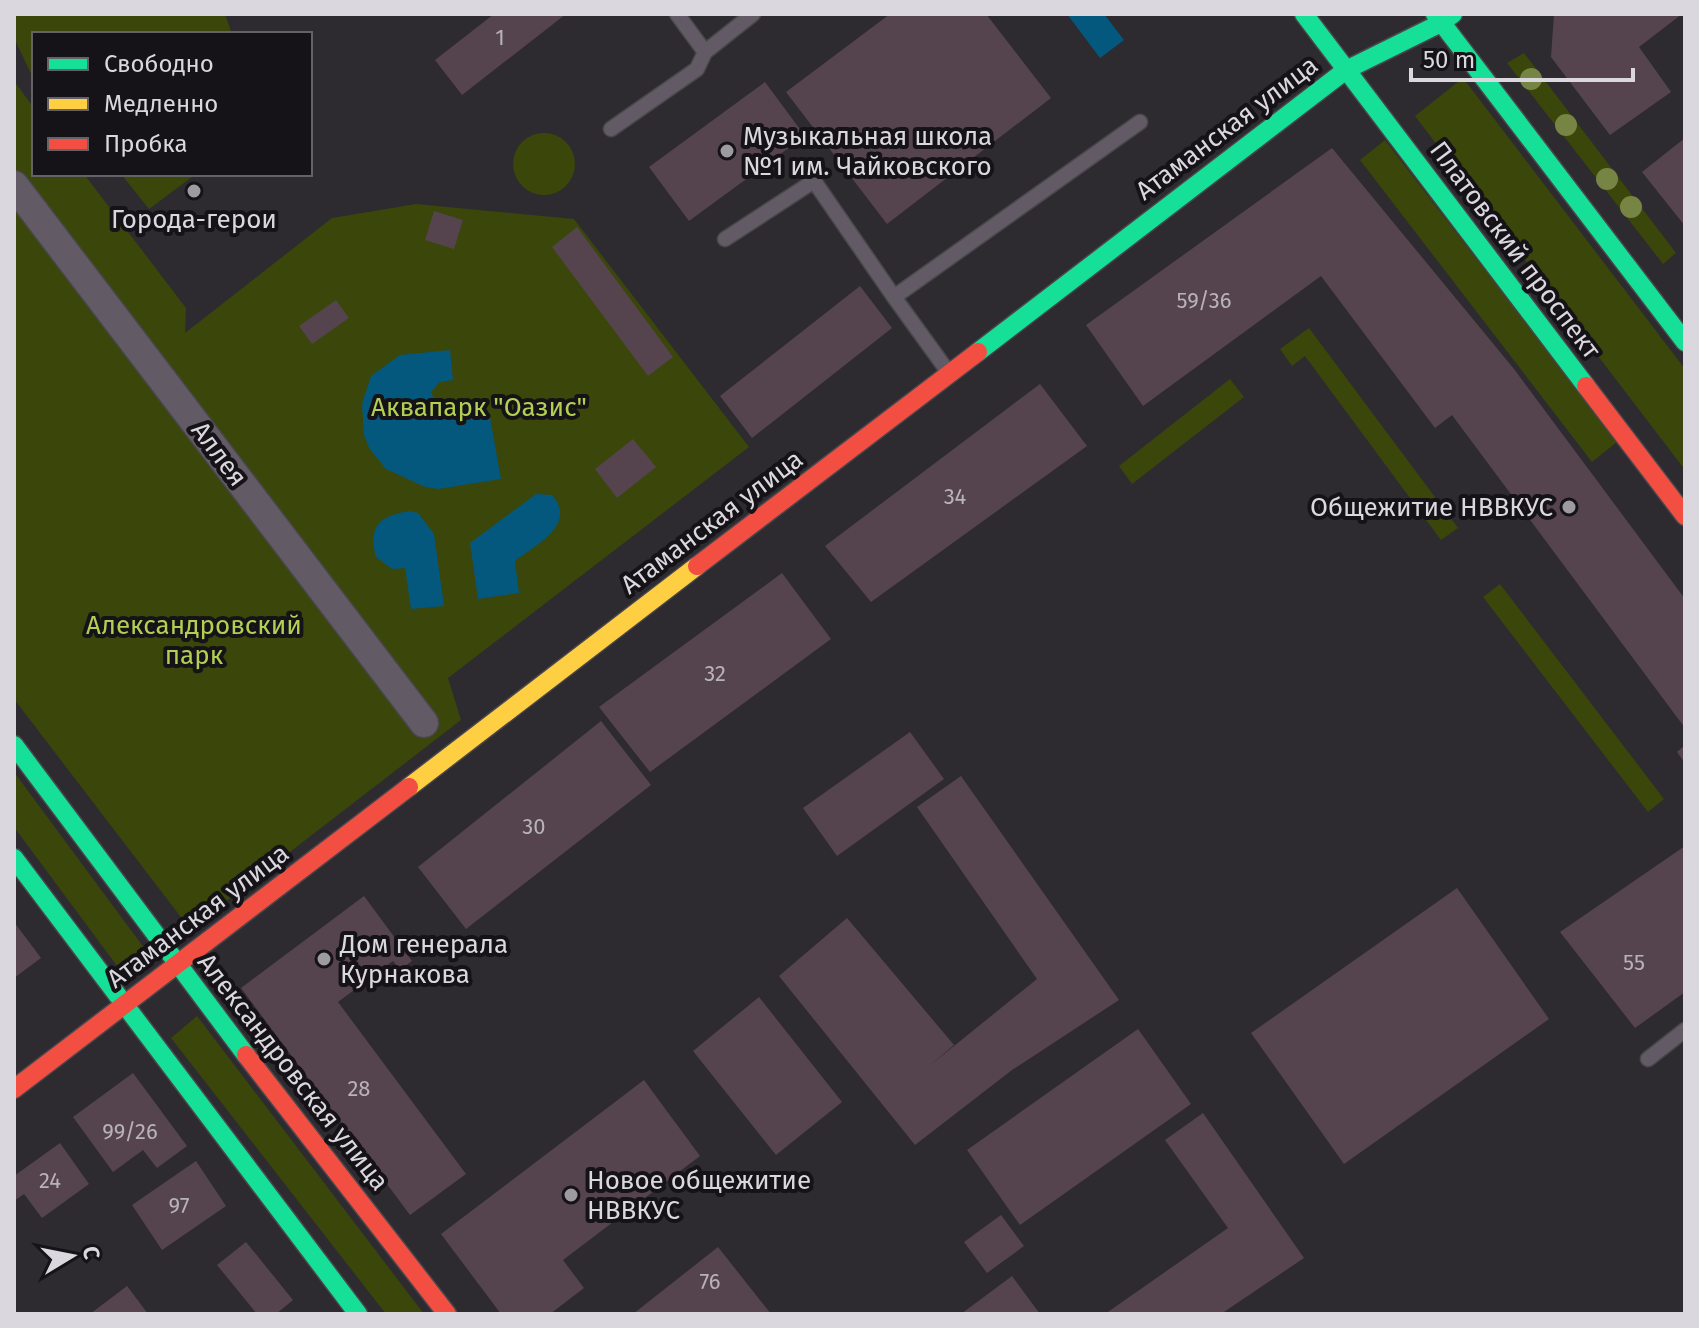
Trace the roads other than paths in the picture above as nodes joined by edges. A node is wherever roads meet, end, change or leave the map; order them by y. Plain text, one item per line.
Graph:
1 (677, 14) edge
2 (753, 14) edge
3 (1304, 14) edge
4 (1443, 17) edge
5 (705, 52) junction
6 (1346, 70) junction
7 (1140, 122) dead end
8 (611, 129) dead end
9 (14, 185) edge
10 (725, 239) dead end
11 (894, 297) junction
12 (1685, 342) edge
13 (949, 374) junction
14 (1685, 516) edge
15 (424, 723) dead end
16 (14, 745) edge
17 (14, 858) edge
18 (177, 965) junction
19 (124, 1005) junction
20 (1685, 1030) edge
21 (1648, 1059) dead end
22 (14, 1089) edge
23 (358, 1314) edge
24 (447, 1314) edge

1 - 5 lane
2 - 5 lane
3 - 6 street, Платовский проспект
4 - 6 street, Атаманская улица
4 - 12 street
5 - 8 lane
6 - 13 street, Атаманская улица
6 - 14 street, Платовский проспект
7 - 11 lane
9 - 15 street, Аллея
10 - 11 lane
11 - 13 lane
13 - 18 street, Атаманская улица
16 - 18 street, Александровская улица
17 - 19 street
18 - 19 street, Атаманская улица
18 - 24 street, Александровская улица
19 - 22 street, Атаманская улица
19 - 23 street
20 - 21 lane

